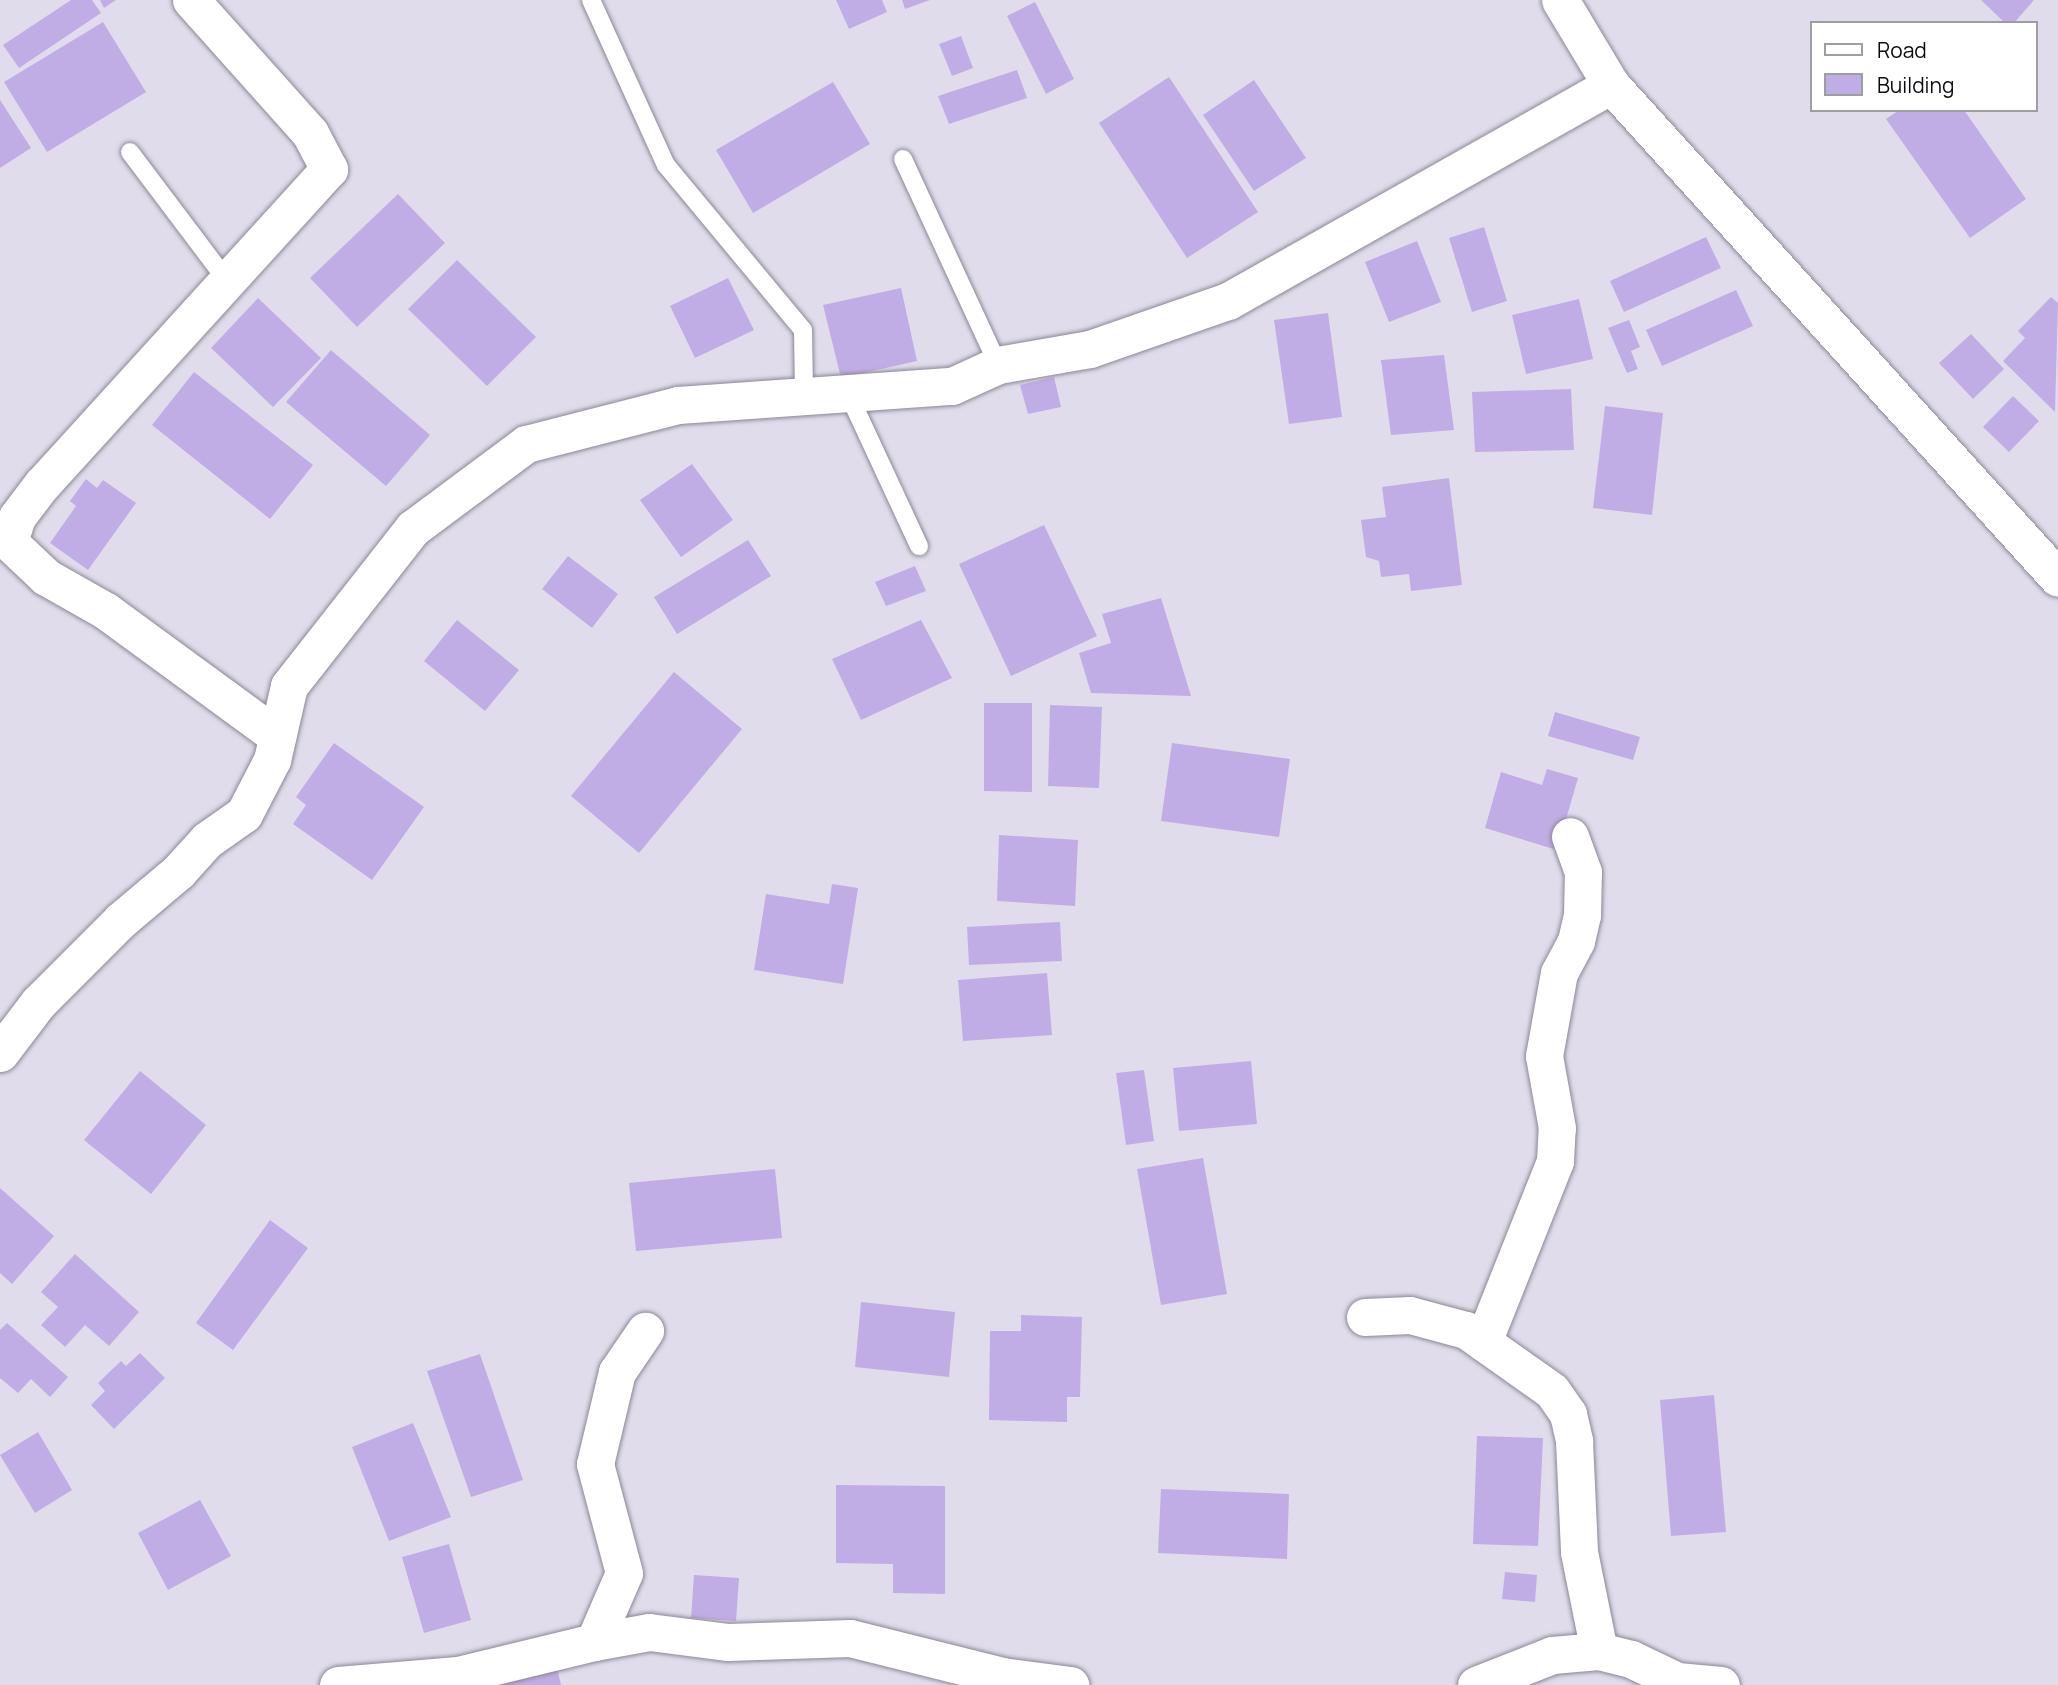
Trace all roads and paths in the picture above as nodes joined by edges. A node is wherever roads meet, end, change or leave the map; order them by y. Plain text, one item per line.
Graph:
1 (191, 0) edge
2 (591, 0) edge
3 (1560, 0) edge
4 (1611, 85) junction
5 (130, 152) dead end
6 (903, 159) dead end
7 (228, 282) junction
8 (998, 365) junction
9 (848, 393) junction
10 (804, 396) junction
11 (5, 537) edge
12 (919, 546) dead end
13 (2058, 578) edge
14 (277, 736) junction
15 (1570, 836) dead end
16 (0, 1053) edge
17 (1365, 1317) dead end
18 (645, 1331) dead end
19 (1483, 1342) junction
20 (594, 1642) junction
21 (1599, 1651) junction
22 (338, 1685) edge
23 (1070, 1685) edge
24 (1476, 1685) edge
25 (1721, 1685) edge

1 - 7 street
2 - 10 lane
3 - 4 street
4 - 8 street
4 - 13 street
5 - 7 lane
6 - 8 lane
7 - 11 street
8 - 9 street
9 - 10 street
9 - 12 lane
10 - 14 street
11 - 14 street
14 - 16 street
15 - 19 street
17 - 19 street
18 - 20 street
19 - 21 street
20 - 22 street
20 - 23 street
21 - 24 street
21 - 25 street

